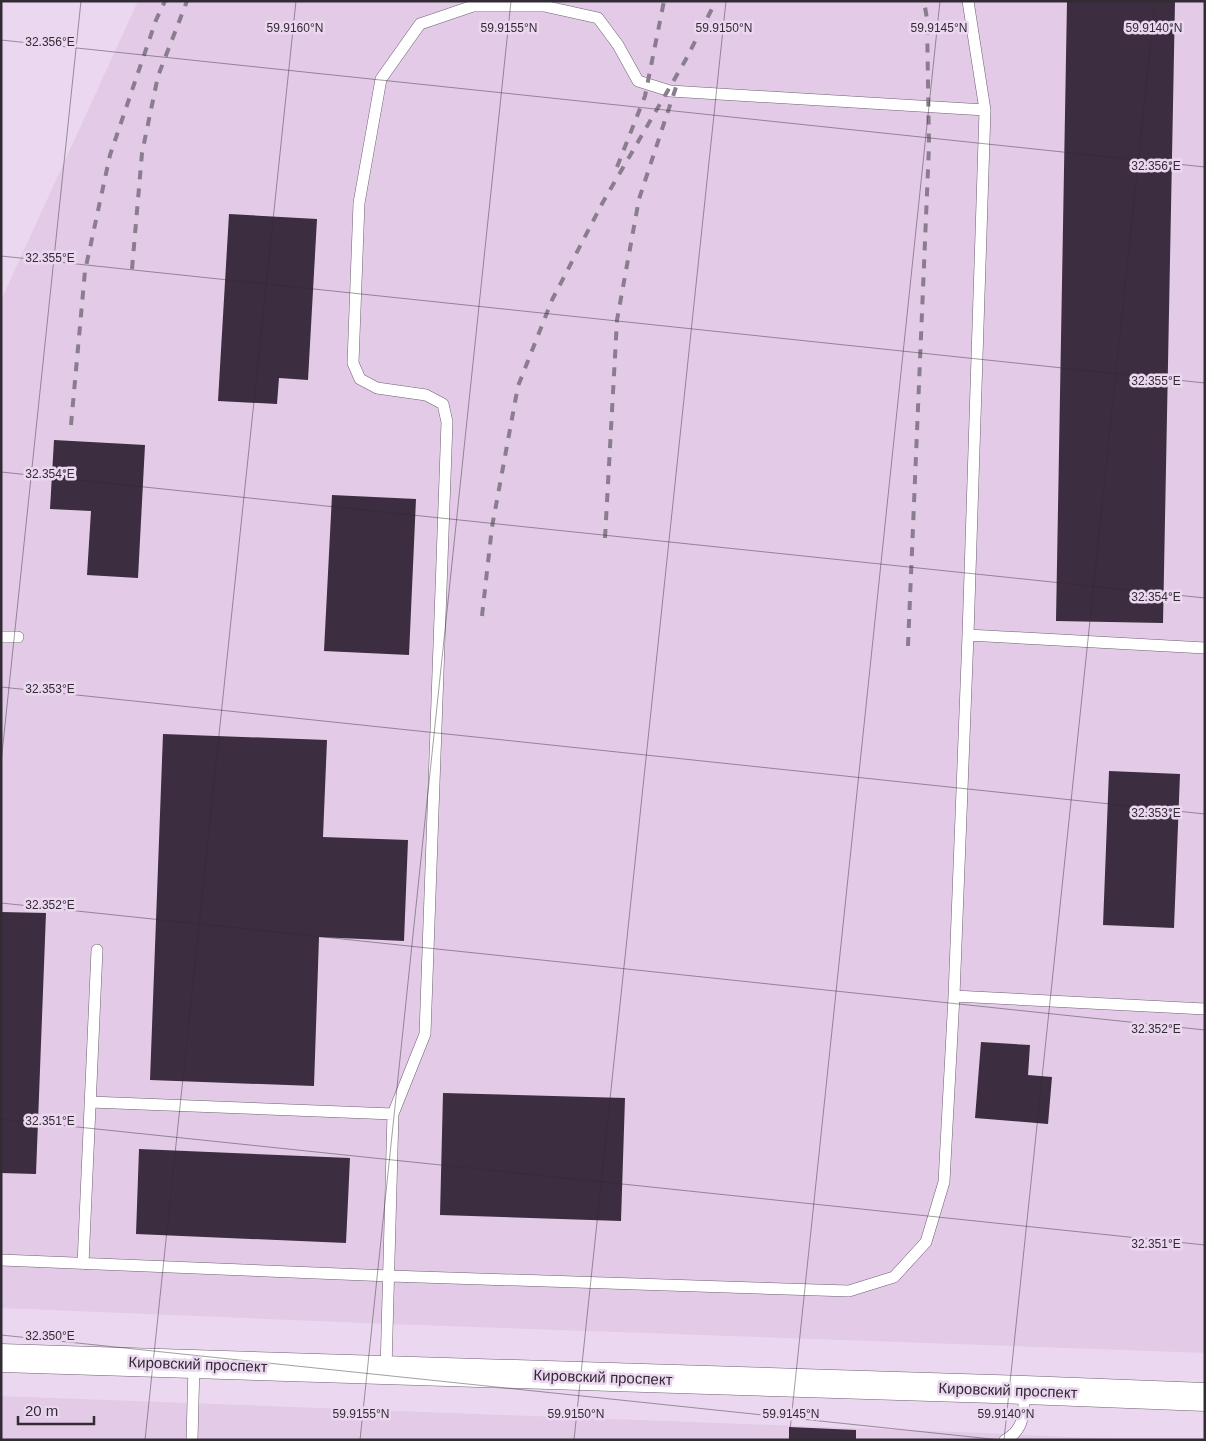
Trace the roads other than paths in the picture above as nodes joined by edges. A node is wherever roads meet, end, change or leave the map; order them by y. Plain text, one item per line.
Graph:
1 (968, 1) edge
2 (985, 110) junction
3 (968, 635) junction
4 (1, 637) edge
5 (18, 637) dead end
6 (1205, 648) edge
7 (97, 950) dead end
8 (954, 996) junction
9 (1205, 1009) edge
10 (90, 1102) junction
11 (393, 1114) junction
12 (1, 1260) edge
13 (84, 1264) junction
14 (390, 1276) junction
15 (1, 1358) edge
16 (194, 1364) junction
17 (386, 1370) junction
18 (1025, 1390) junction
19 (1205, 1398) edge
20 (192, 1440) edge
21 (1005, 1440) edge

1 - 2 lane
2 - 3 lane
2 - 11 lane
3 - 6 lane
3 - 8 lane
4 - 5 lane
7 - 10 lane
8 - 9 lane
8 - 14 lane
10 - 11 lane
10 - 13 lane
11 - 14 lane
12 - 13 lane
13 - 14 lane
14 - 17 lane
15 - 16 main road, Кировский проспект
16 - 17 main road, Кировский проспект
16 - 20 lane
17 - 18 main road, Кировский проспект
18 - 19 main road, Кировский проспект
18 - 21 lane

